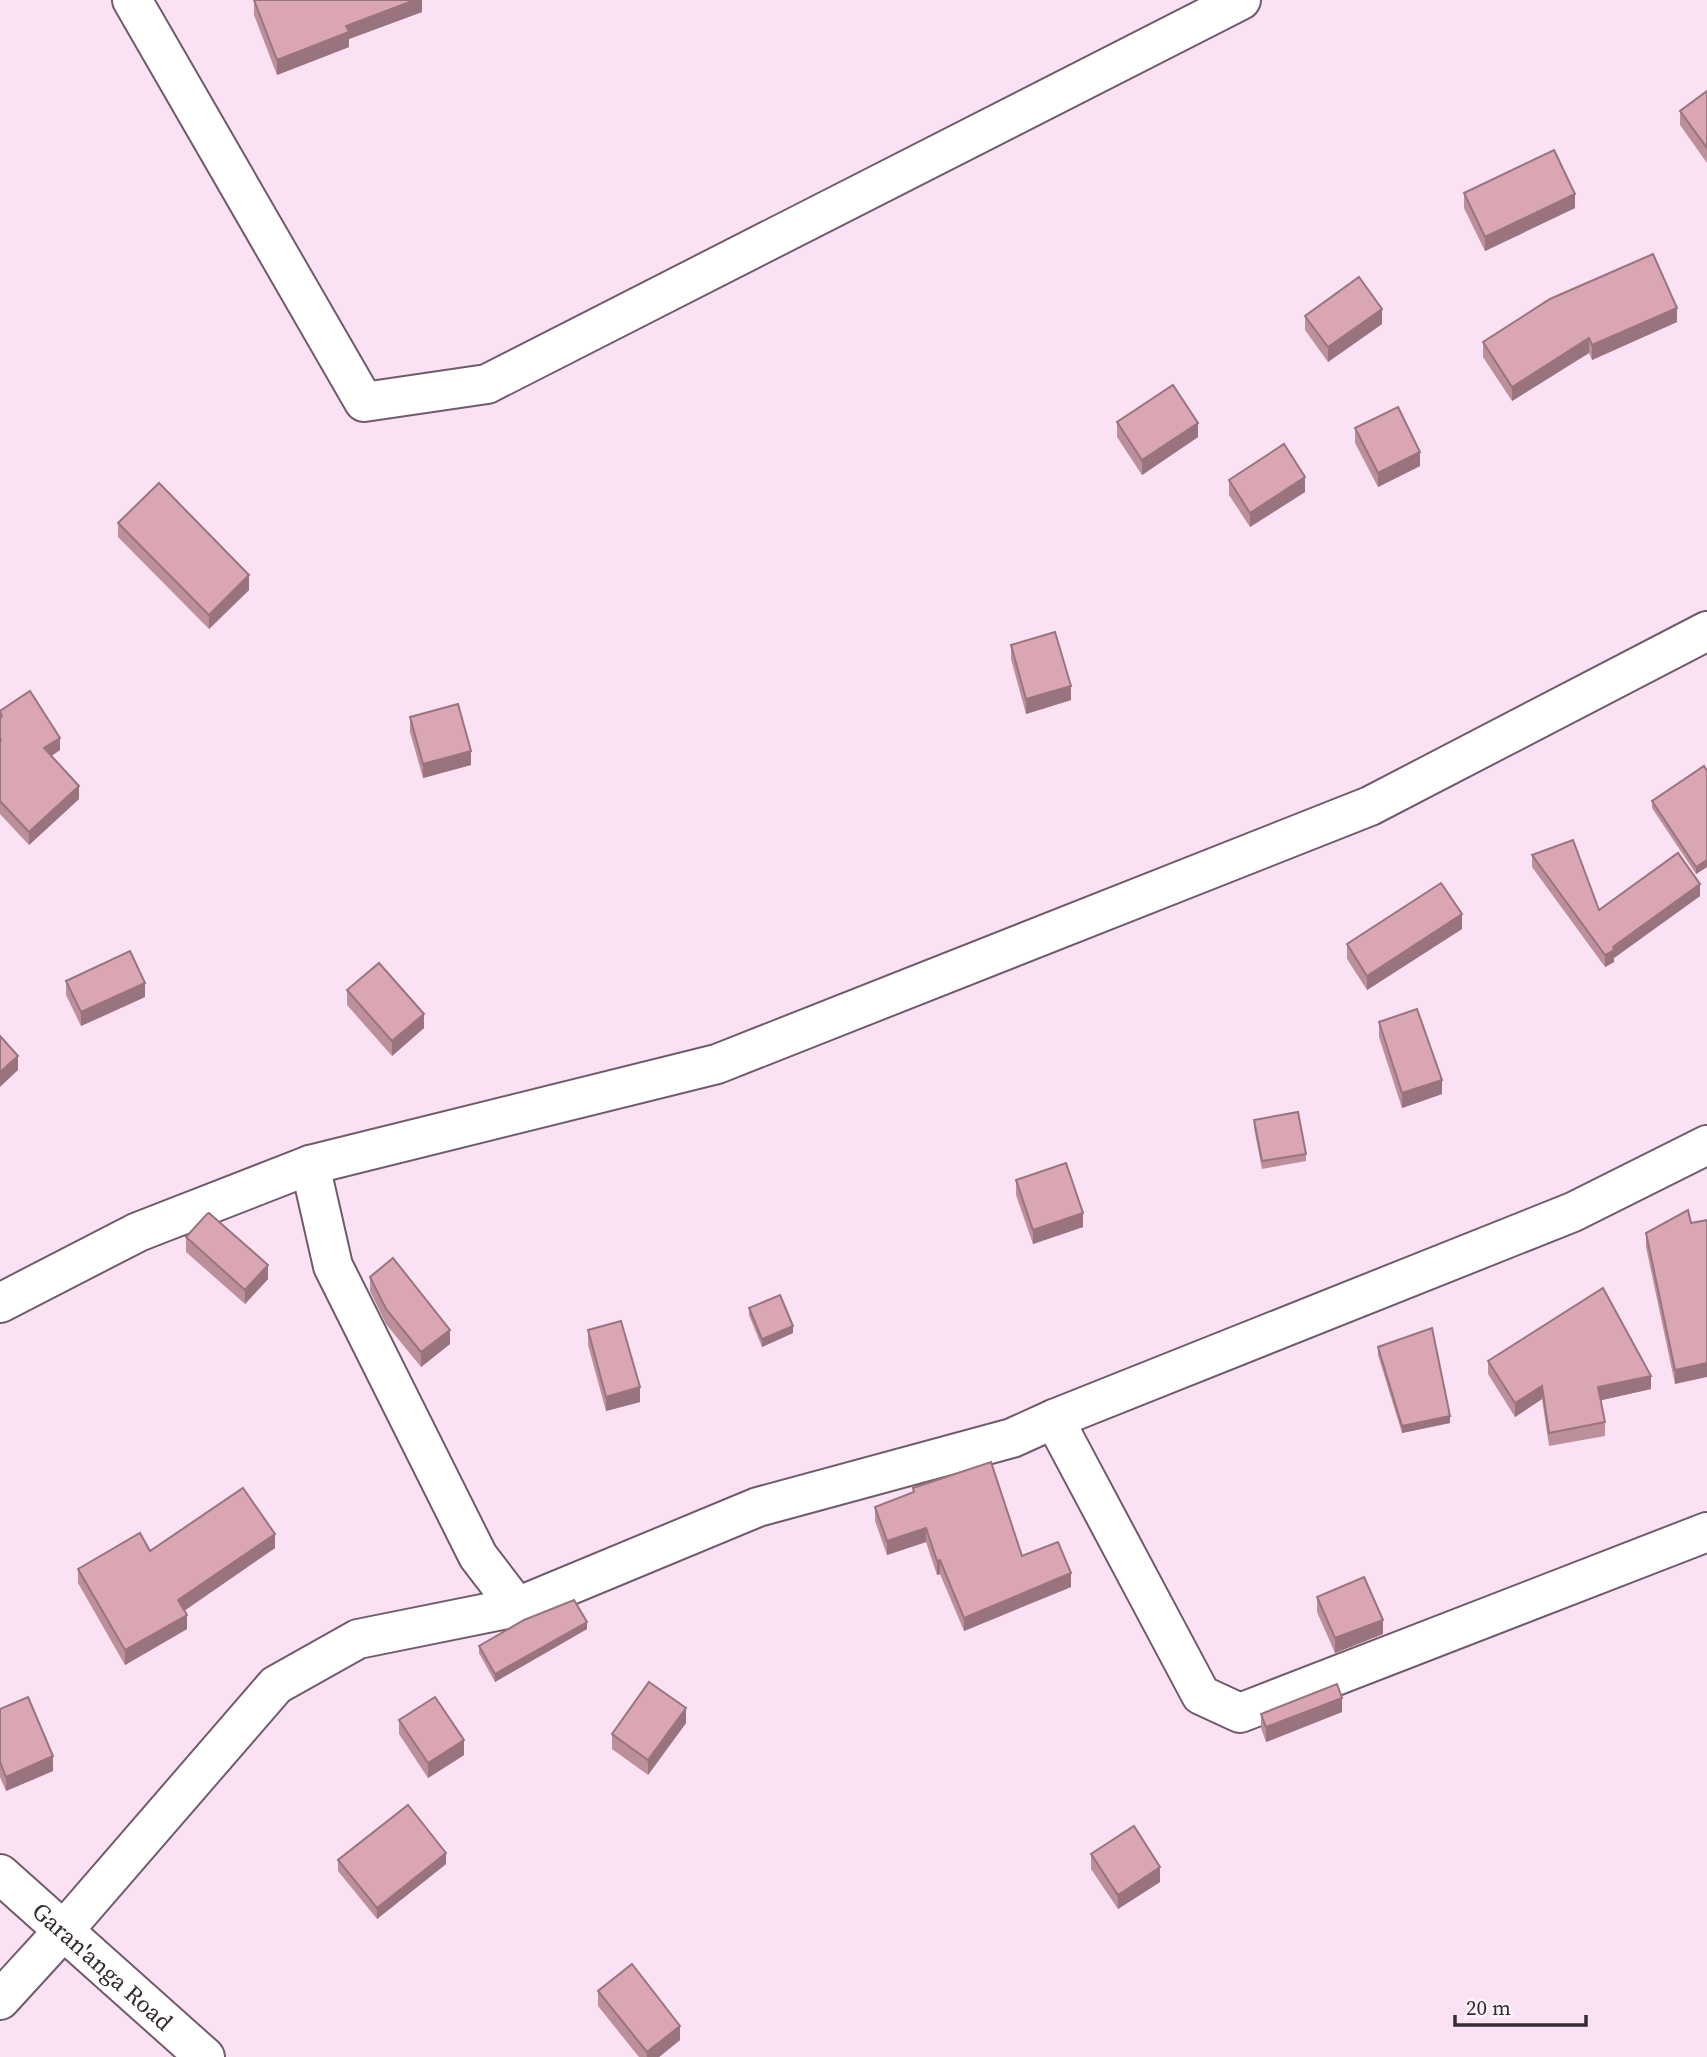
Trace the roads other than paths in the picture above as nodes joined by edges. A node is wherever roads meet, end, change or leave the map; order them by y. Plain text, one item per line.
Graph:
1 (132, 0) edge
2 (1241, 0) edge
3 (1707, 631) edge
4 (1707, 1145) edge
5 (310, 1165) junction
6 (0, 1303) edge
7 (1054, 1419) junction
8 (1707, 1532) edge
9 (517, 1607) junction
10 (0, 1874) edge
11 (64, 1930) junction
12 (0, 2000) edge
13 (205, 2057) edge

1 - 2 street
3 - 5 street
4 - 7 street
5 - 6 street
5 - 9 street
7 - 8 street
7 - 9 street
9 - 11 street
10 - 11 street, Garan'anga Road
11 - 12 street
11 - 13 street, Garan'anga Road

